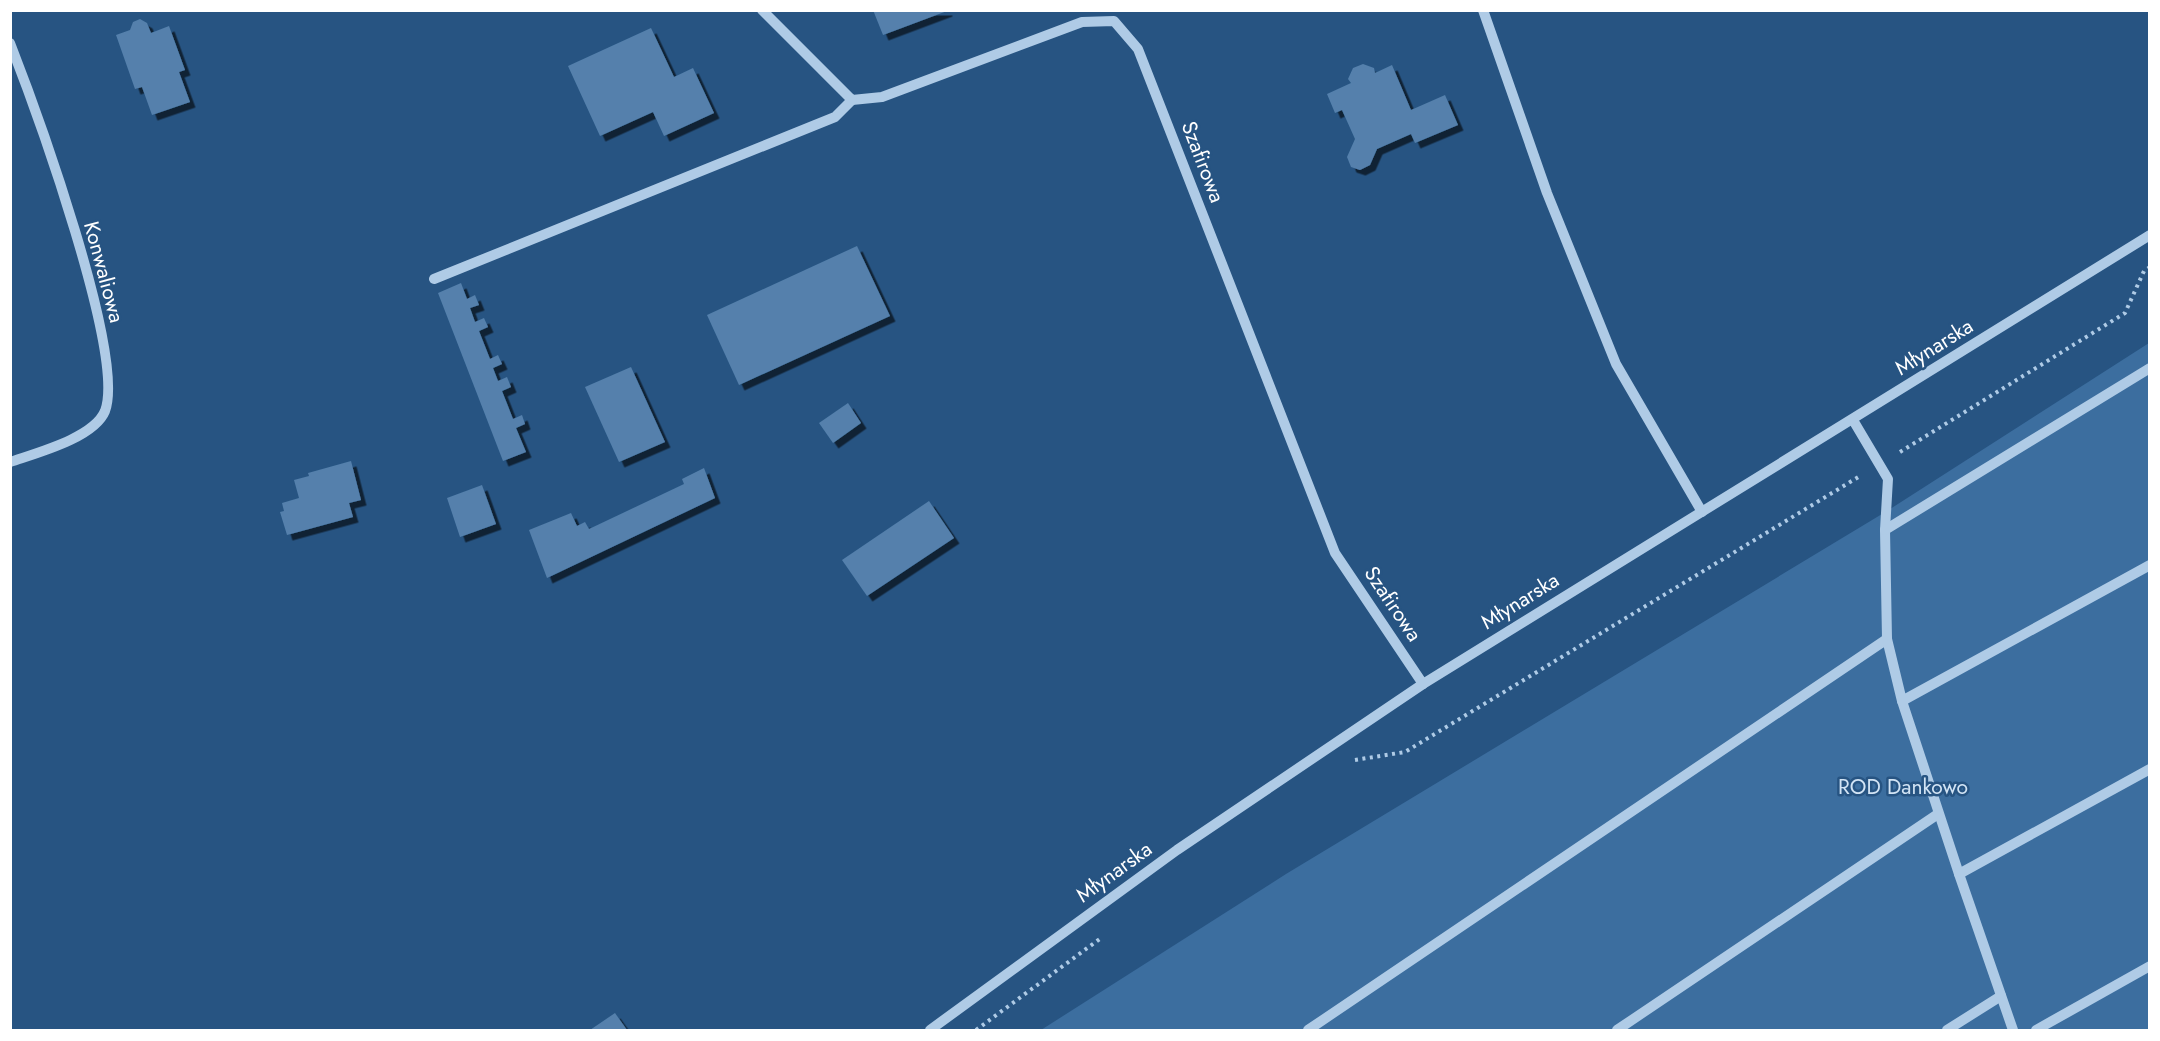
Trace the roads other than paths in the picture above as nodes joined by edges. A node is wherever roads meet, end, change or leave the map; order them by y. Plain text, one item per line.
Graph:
1 (762, 10) edge
2 (1483, 10) edge
3 (10, 43) edge
4 (852, 100) junction
5 (2150, 235) edge
6 (434, 279) dead end
7 (2150, 368) edge
8 (1854, 420) junction
9 (10, 462) edge
10 (1702, 512) junction
11 (1885, 530) junction
12 (2150, 565) edge
13 (1887, 639) junction
14 (1423, 684) junction
15 (1902, 701) junction
16 (2150, 769) edge
17 (1938, 813) junction
18 (1959, 874) junction
19 (2150, 966) edge
20 (2001, 996) junction
21 (930, 1030) edge
22 (1308, 1030) edge
23 (1617, 1030) edge
24 (1947, 1030) edge
25 (2013, 1030) edge
26 (2036, 1030) edge

1 - 4 street
2 - 10 street
3 - 9 street, Konwaliowa
4 - 6 street
4 - 14 street, Szafirowa
5 - 8 street, Młynarska
7 - 11 street
8 - 10 street, Młynarska
8 - 11 street
10 - 14 street, Młynarska
11 - 13 street
12 - 15 street
13 - 15 street
13 - 22 street
14 - 21 street, Młynarska
15 - 17 street
16 - 18 street
17 - 18 street
17 - 23 street
18 - 20 street
19 - 26 street
20 - 24 street
20 - 25 street

